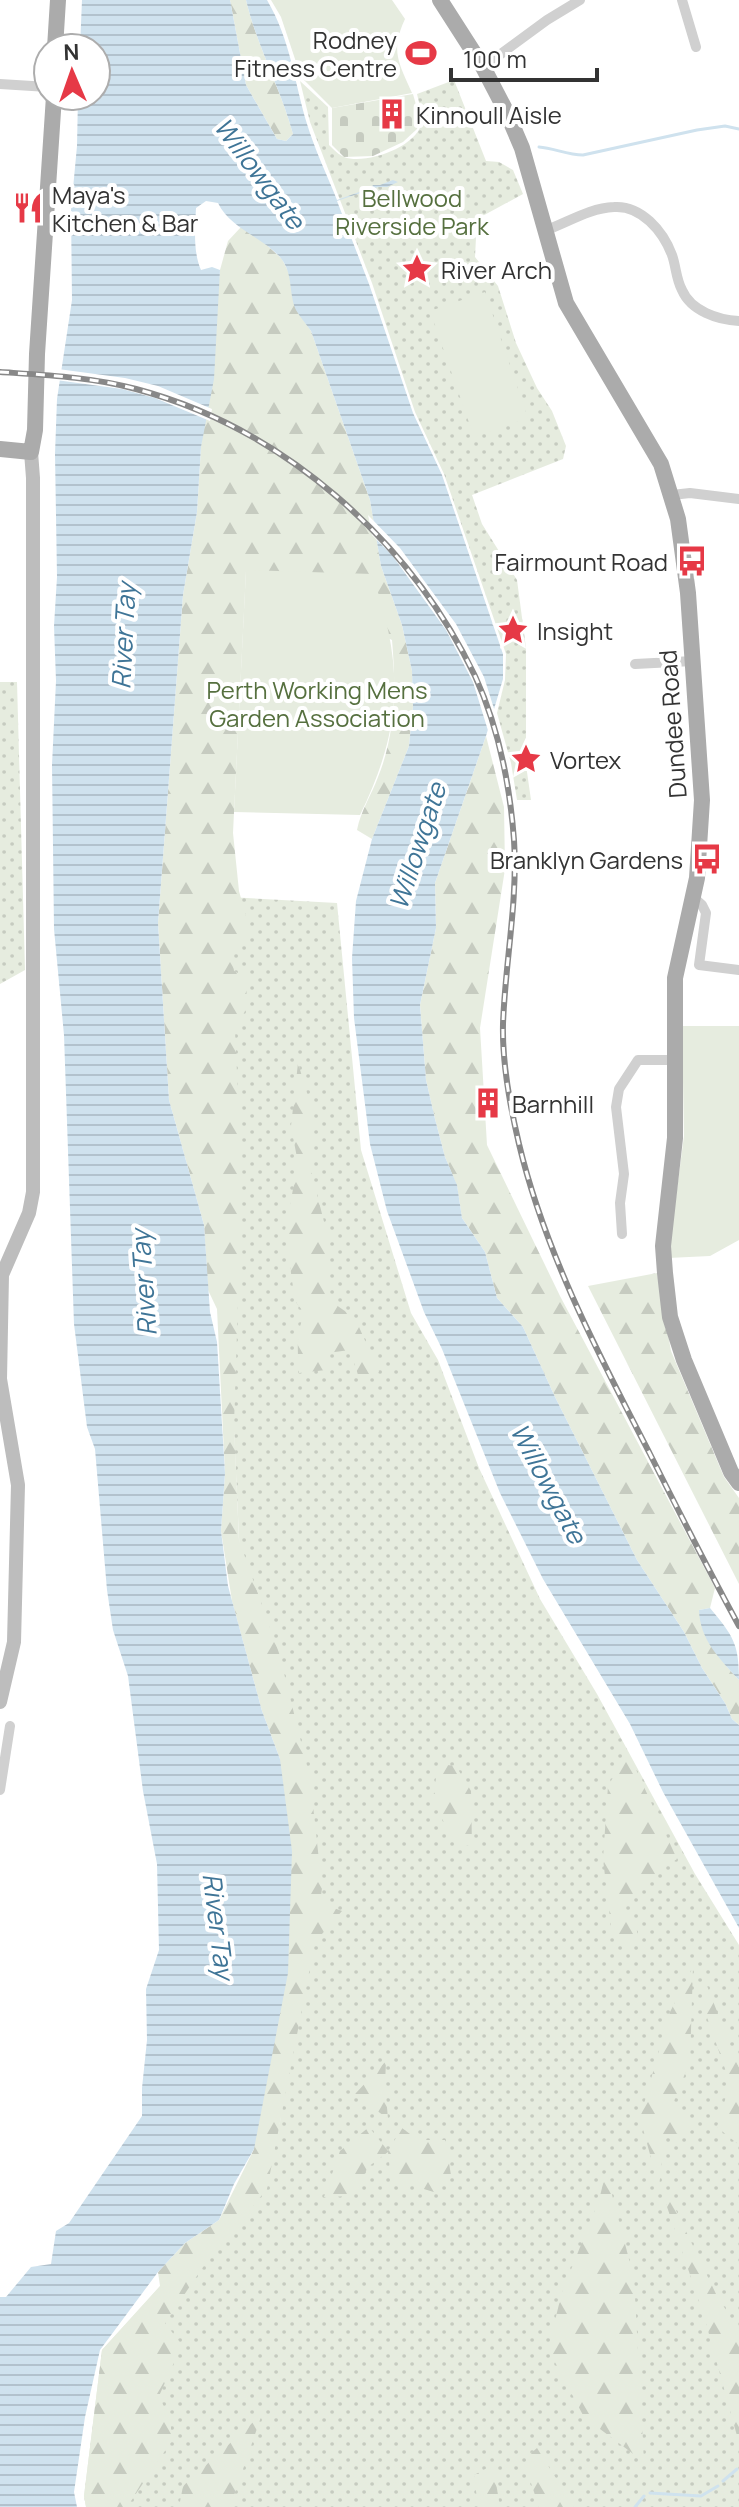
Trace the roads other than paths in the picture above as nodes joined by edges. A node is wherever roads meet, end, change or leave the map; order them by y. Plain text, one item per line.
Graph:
1 (58, 0) edge
2 (440, 0) edge
3 (580, 0) edge
4 (682, 0) edge
5 (56, 32) edge
6 (696, 47) dead end
7 (483, 67) junction
8 (0, 84) edge
9 (32, 86) edge
10 (53, 112) edge
11 (544, 231) junction
12 (739, 321) edge
13 (0, 449) edge
14 (31, 452) junction
15 (672, 495) junction
16 (739, 499) edge
17 (693, 661) junction
18 (635, 664) dead end
19 (693, 897) junction
20 (739, 970) edge
21 (675, 1060) junction
22 (622, 1234) dead end
23 (739, 1483) edge
24 (0, 1702) edge
25 (10, 1726) dead end
26 (0, 1790) edge

1 - 5 main road
2 - 7 main road, Dundee Road
3 - 7 street
4 - 6 street
7 - 11 main road, Dundee Road
8 - 9 street
10 - 14 main road
11 - 12 street
11 - 15 main road, Dundee Road
13 - 14 main road
14 - 24 street
15 - 16 street
15 - 17 main road, Dundee Road
17 - 18 street
17 - 19 main road, Dundee Road
19 - 20 street
19 - 21 main road, Dundee Road
21 - 22 street
21 - 23 main road, Dundee Road
25 - 26 street

